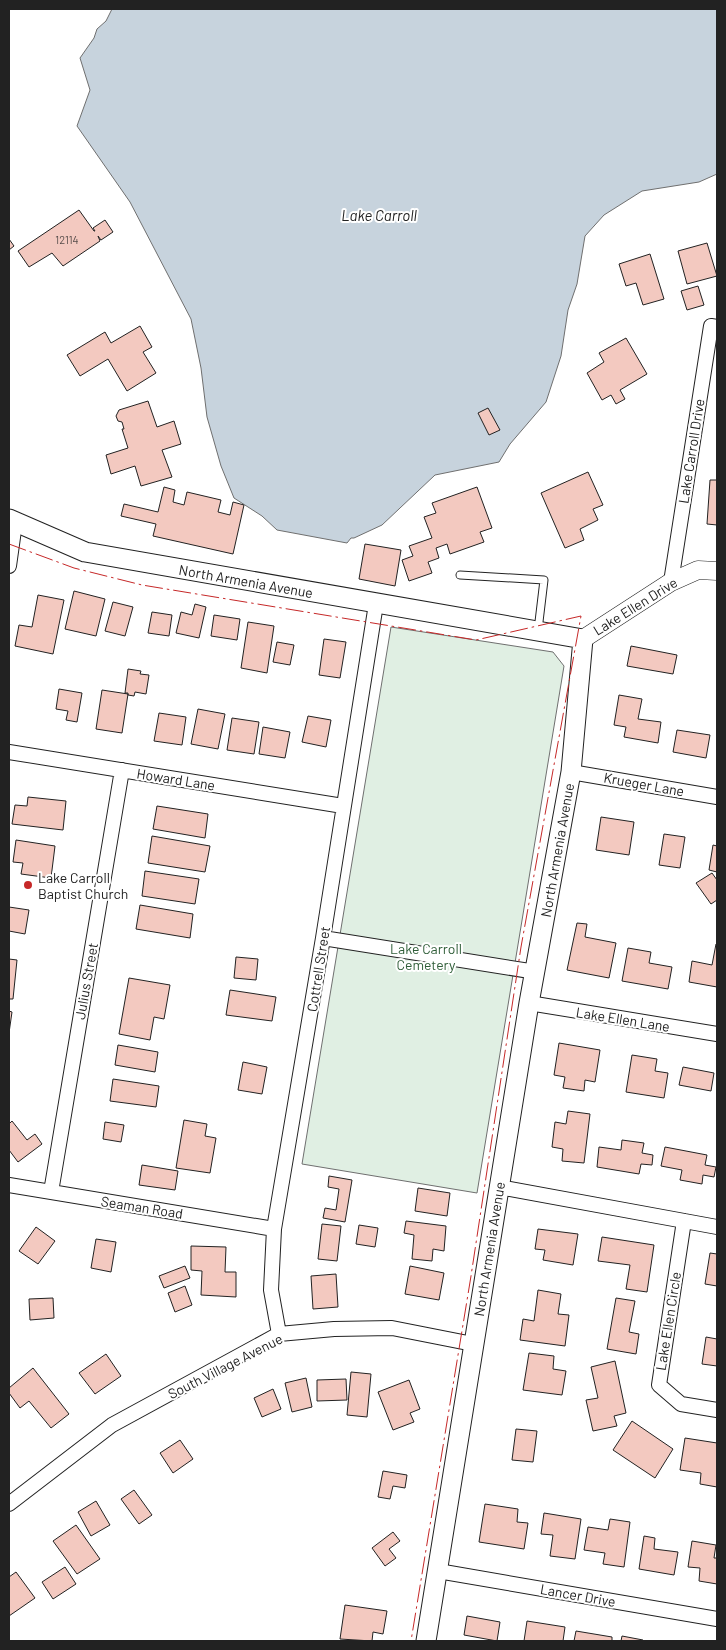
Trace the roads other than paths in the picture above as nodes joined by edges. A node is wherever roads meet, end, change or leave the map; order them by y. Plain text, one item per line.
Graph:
1 (717, 327) edge
2 (12, 521) edge
3 (9, 566) edge
4 (717, 571) edge
5 (460, 575) dead end
6 (671, 582) junction
7 (376, 604) junction
8 (538, 632) junction
9 (583, 639) junction
10 (9, 752) edge
11 (122, 770) junction
12 (571, 772) junction
13 (717, 797) edge
14 (343, 806) junction
15 (323, 938) junction
16 (536, 972) junction
17 (529, 1003) junction
18 (717, 1034) edge
19 (9, 1185) edge
20 (499, 1187) junction
21 (50, 1192) junction
22 (684, 1222) junction
23 (717, 1227) edge
24 (274, 1229) junction
25 (279, 1334) junction
26 (473, 1344) junction
27 (717, 1410) edge
28 (9, 1504) edge
29 (438, 1571) junction
30 (717, 1620) edge
31 (426, 1641) edge

1 - 6 street, Lake Carroll Drive
2 - 3 street
2 - 7 main road, North Armenia Avenue
4 - 6 street, Lake Ellen Drive
5 - 8 lane
6 - 9 street, Lake Ellen Drive
7 - 8 main road, North Armenia Avenue
7 - 14 street, Cottrell Street
8 - 9 main road, North Armenia Avenue
9 - 12 main road, North Armenia Avenue
10 - 11 street, Howard Lane
11 - 14 street, Howard Lane
11 - 21 street, Julius Street
12 - 13 street, Krueger Lane
12 - 16 main road, North Armenia Avenue
14 - 15 street, Cottrell Street
15 - 16 street
15 - 24 street, Cottrell Street
16 - 17 main road, North Armenia Avenue
17 - 18 street, Lake Ellen Lane
17 - 20 main road, North Armenia Avenue
19 - 21 street, Seaman Road
20 - 22 street
20 - 26 main road, North Armenia Avenue
21 - 24 street, Seaman Road
22 - 23 street
22 - 27 street, Lake Ellen Circle
24 - 25 street, Cottrell Street
25 - 26 street, South Village Avenue
25 - 28 street, South Village Avenue
26 - 29 main road, North Armenia Avenue
29 - 30 street, Lancer Drive
29 - 31 main road, North Armenia Avenue

